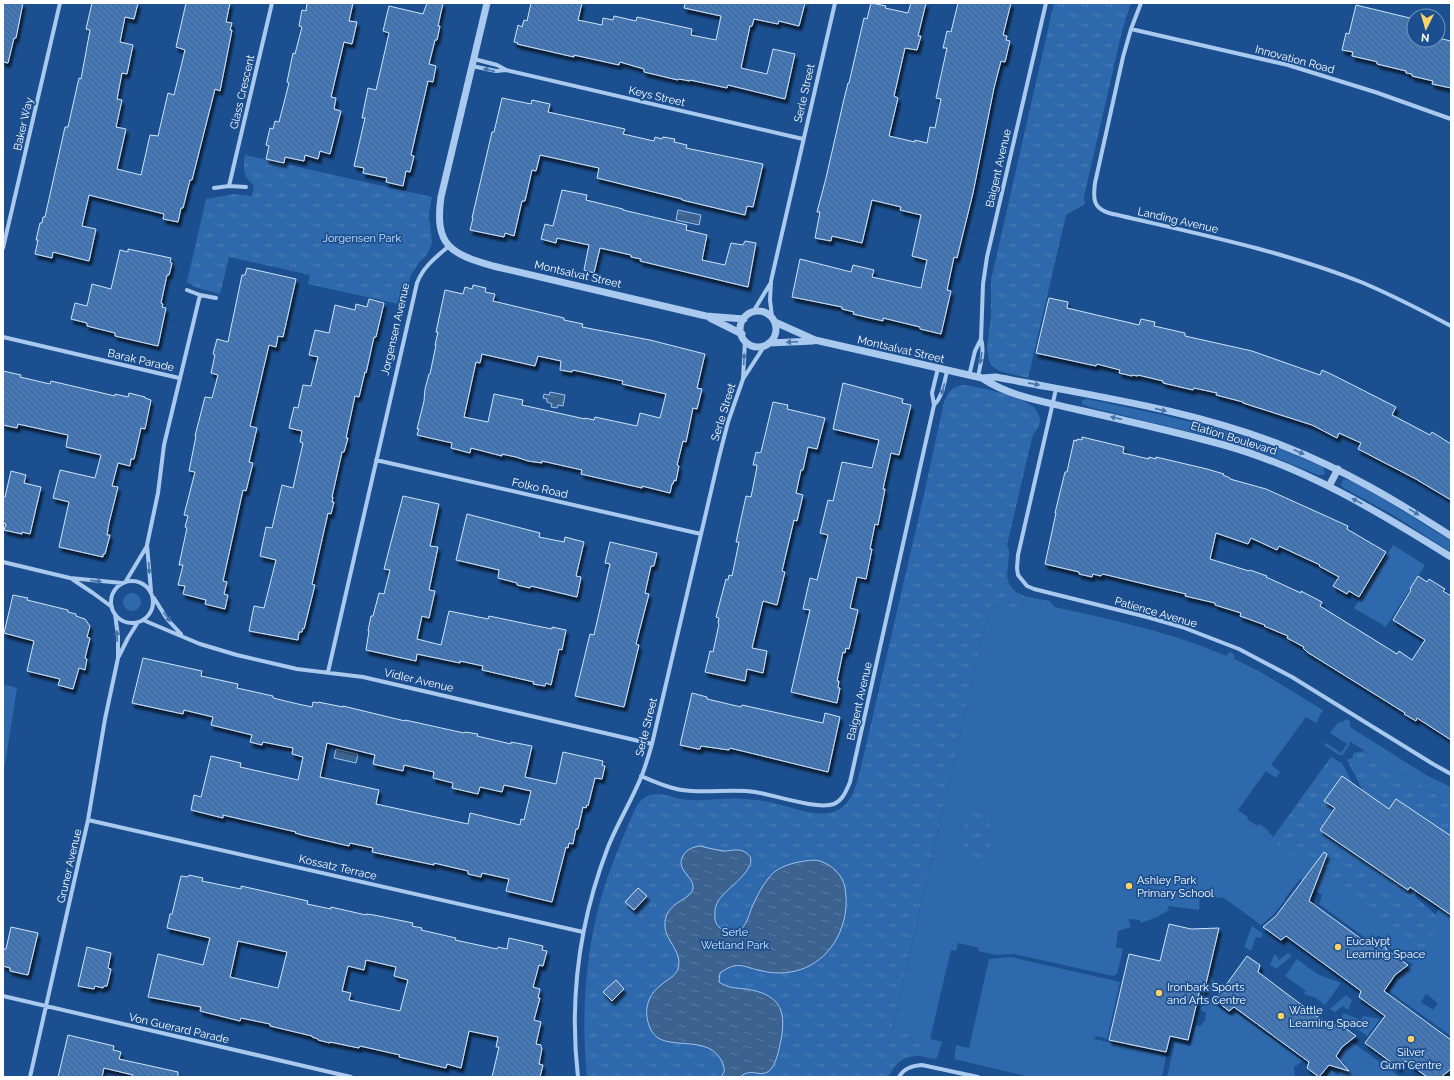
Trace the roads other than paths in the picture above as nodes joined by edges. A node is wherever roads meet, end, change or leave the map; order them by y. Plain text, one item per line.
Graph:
1 (60, 3) edge
2 (272, 3) edge
3 (487, 3) edge
4 (834, 3) edge
5 (1046, 3) edge
6 (1141, 3) edge
7 (1131, 29) junction
8 (473, 62) junction
9 (506, 70) junction
10 (1451, 119) edge
11 (803, 139) junction
12 (230, 186) junction
13 (246, 187) dead end
14 (214, 188) dead end
15 (449, 246) junction
16 (3, 248) edge
17 (771, 281) junction
18 (187, 290) dead end
19 (200, 295) junction
20 (216, 298) dead end
21 (753, 312) junction
22 (706, 316) junction
23 (744, 319) junction
24 (773, 319) junction
25 (1451, 326) edge
26 (3, 337) edge
27 (743, 337) junction
28 (981, 339) junction
29 (815, 340) junction
30 (767, 344) junction
31 (938, 368) junction
32 (947, 370) junction
33 (969, 376) junction
34 (996, 377) joint
35 (179, 378) junction
36 (980, 378) junction
37 (743, 379) junction
38 (994, 386) joint
39 (1056, 389) junction
40 (1052, 403) junction
41 (934, 405) junction
42 (376, 460) junction
43 (1338, 469) junction
44 (1329, 486) junction
45 (701, 534) junction
46 (1451, 536) edge
47 (147, 545) junction
48 (1451, 557) edge
49 (3, 562) edge
50 (70, 578) junction
51 (124, 582) junction
52 (151, 591) junction
53 (153, 598) junction
54 (112, 607) junction
55 (115, 614) junction
56 (143, 620) junction
57 (138, 622) junction
58 (183, 636) junction
59 (118, 658) junction
60 (328, 672) junction
61 (652, 744) junction
62 (1451, 774) edge
63 (642, 776) junction
64 (88, 820) junction
65 (583, 932) junction
66 (3, 996) edge
67 (46, 1006) junction
68 (30, 1077) edge
69 (351, 1077) edge
70 (578, 1077) edge
71 (899, 1077) edge
72 (978, 1077) edge

1 - 16 street, Baker Way
2 - 12 street, Glass Crescent
3 - 8 street
4 - 11 street, Serle Street
5 - 28 street, Baigent Avenue
6 - 7 street, Landing Avenue
7 - 10 street, Innovation Road
7 - 25 street, Landing Avenue
9 -> 8 street, Keys Street
8 - 9 street, Keys Street
8 - 15 street
9 - 11 street, Keys Street
11 - 17 street, Serle Street
12 - 13 street
12 - 14 street
15 - 22 street, Montsalvat Street
15 - 42 street, Jorgensen Avenue
17 - 21 street, Serle Street
17 - 24 street, Serle Street
18 - 19 street
19 - 20 street
19 - 35 street
21 - 23 street
21 - 24 street
22 - 23 street, Montsalvat Street
22 - 27 street, Montsalvat Street
23 - 27 street
24 - 29 street, Montsalvat Street
24 - 30 street
26 - 35 street, Barak Parade
27 - 30 street
37 -> 27 street, Serle Street
28 - 33 street, Baigent Avenue
28 -> 36 street, Baigent Avenue
29 -> 30 street, Montsalvat Street
29 - 31 street, Montsalvat Street
30 - 37 street, Serle Street
31 - 32 street, Montsalvat Street
31 - 41 street, Baigent Avenue
32 - 33 street, Montsalvat Street
32 -> 41 street, Baigent Avenue
33 - 36 street, Montsalvat Street
34 - 36 street, Montsalvat Street
34 -> 39 street, Elation Boulevard
35 - 47 street, Barak Parade
36 - 38 street, Montsalvat Street
37 - 45 street, Serle Street
38 - 40 street, Elation Boulevard
39 - 40 street, Patience Avenue
39 -> 43 street, Elation Boulevard
44 -> 40 street, Elation Boulevard
40 - 62 street, Patience Avenue
41 - 63 street, Baigent Avenue
42 - 45 street, Folko Road
42 - 60 street, Jorgensen Avenue
43 - 44 street
43 -> 46 street, Elation Boulevard
48 -> 44 street, Elation Boulevard
45 - 61 street, Serle Street
47 - 51 street, Barak Parade
47 -> 52 street, Barak Parade
49 - 50 street
50 -> 51 street
50 - 54 street
51 - 52 street
51 - 54 street
52 - 53 street
53 - 56 street
53 -> 58 street, Vidler Avenue
54 - 55 street
55 - 57 street
59 -> 55 street, Gruner Avenue
56 - 57 street
56 - 58 street, Vidler Avenue
57 - 59 street, Gruner Avenue
58 - 60 street, Vidler Avenue
59 - 64 street, Gruner Avenue
60 - 61 street, Vidler Avenue
61 - 63 street, Serle Street
63 - 65 street, Serle Street
64 - 65 street, Kossatz Terrace
64 - 67 street, Gruner Avenue
65 - 70 street, Serle Street
66 - 67 street, Von Guerard Parade
67 - 68 street, Gruner Avenue
67 - 69 street, Von Guerard Parade
71 - 72 street

